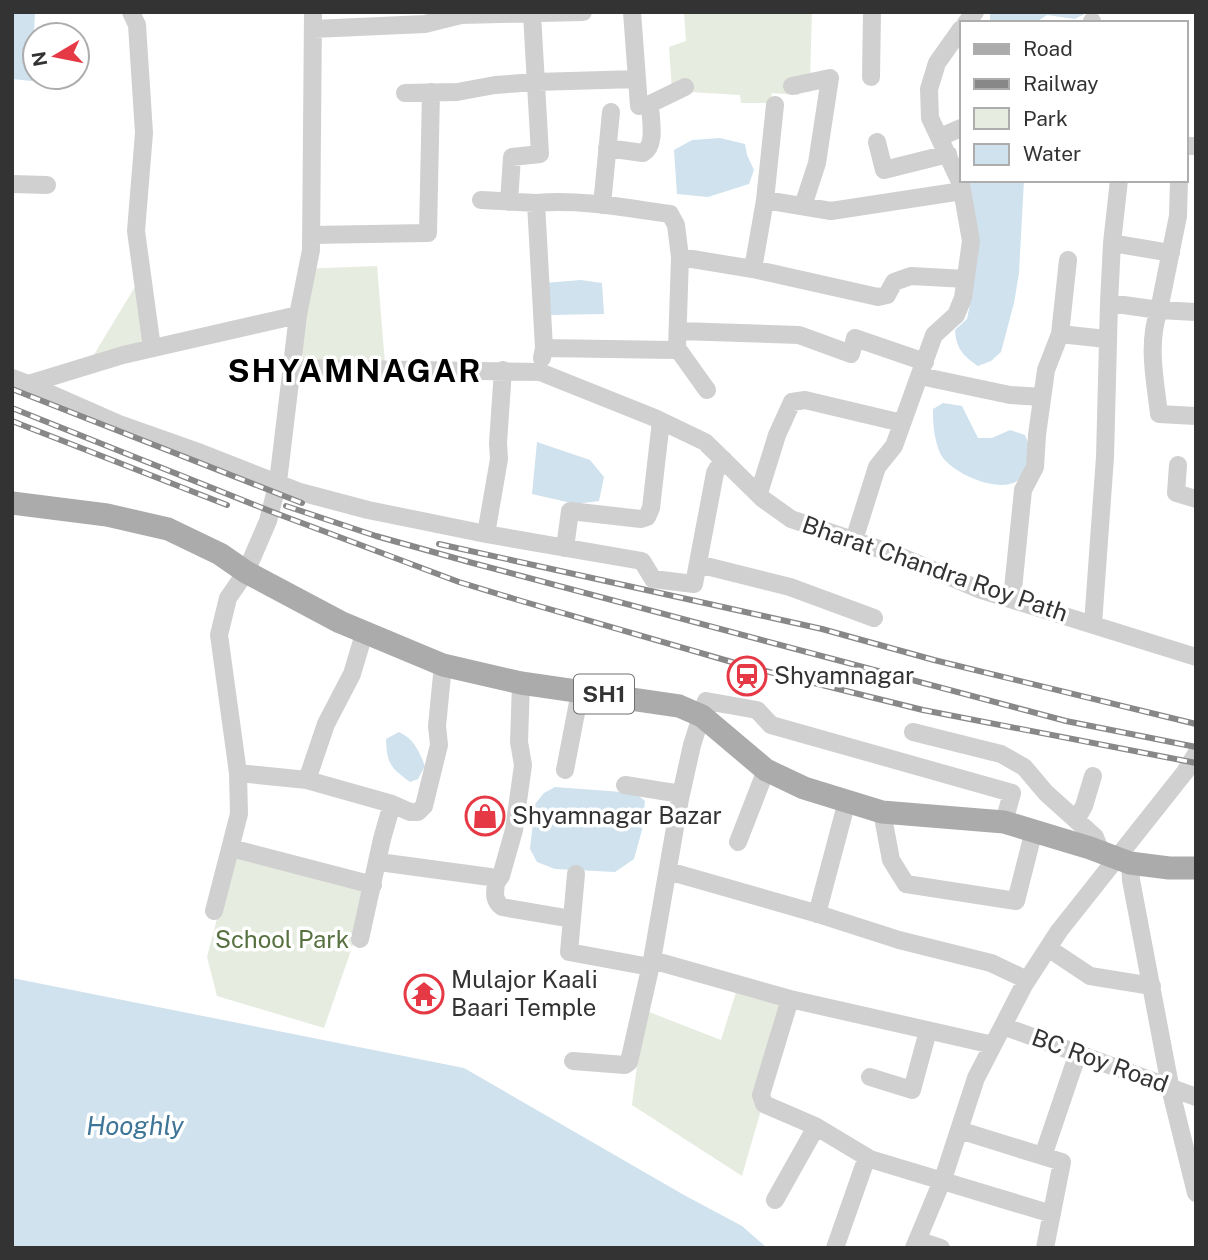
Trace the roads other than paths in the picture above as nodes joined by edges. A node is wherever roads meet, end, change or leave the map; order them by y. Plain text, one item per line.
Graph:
1 (131, 12) edge
2 (583, 12) edge
3 (632, 12) edge
4 (872, 12) edge
5 (461, 14) edge
6 (532, 14) edge
7 (313, 20) edge
8 (960, 30) edge
9 (871, 77) dead end
10 (637, 79) junction
11 (536, 82) junction
12 (792, 86) dead end
13 (685, 87) dead end
14 (431, 92) junction
15 (405, 93) dead end
16 (650, 104) junction
17 (775, 106) dead end
18 (611, 112) dead end
19 (960, 128) edge
20 (940, 137) junction
21 (877, 142) dead end
22 (607, 148) junction
23 (948, 154) junction
24 (1119, 182) edge
25 (1179, 182) edge
26 (12, 184) edge
27 (47, 184) dead end
28 (962, 191) junction
29 (481, 200) dead end
30 (765, 200) junction
31 (509, 202) junction
32 (536, 203) junction
33 (603, 205) junction
34 (803, 206) junction
35 (1178, 216) junction
36 (1196, 222) edge
37 (311, 235) junction
38 (1112, 243) junction
39 (1171, 253) junction
40 (680, 257) junction
41 (1068, 260) dead end
42 (753, 269) junction
43 (966, 279) junction
44 (1109, 303) junction
45 (1159, 310) junction
46 (1196, 312) edge
47 (298, 315) junction
48 (1060, 334) junction
49 (677, 339) junction
50 (1106, 339) junction
51 (152, 348) junction
52 (544, 348) junction
53 (292, 368) junction
54 (922, 369) junction
55 (503, 370) junction
56 (540, 372) junction
57 (20, 381) edge
58 (707, 390) dead end
59 (1042, 397) junction
60 (1196, 416) edge
61 (660, 421) junction
62 (902, 423) junction
63 (723, 459) junction
64 (1178, 465) dead end
65 (278, 482) junction
66 (759, 494) junction
67 (1196, 499) edge
68 (12, 503) edge
69 (486, 534) junction
70 (854, 540) junction
71 (565, 548) junction
72 (698, 564) junction
73 (246, 572) junction
74 (1012, 599) junction
75 (874, 618) dead end
76 (1093, 624) junction
77 (365, 634) junction
78 (1196, 657) edge
79 (443, 665) junction
80 (521, 683) junction
81 (580, 692) junction
82 (702, 716) junction
83 (913, 732) dead end
84 (1196, 754) edge
85 (565, 770) dead end
86 (766, 770) junction
87 (238, 773) junction
88 (1093, 776) dead end
89 (307, 780) junction
90 (625, 785) dead end
91 (681, 794) junction
92 (847, 801) junction
93 (392, 804) junction
94 (883, 812) junction
95 (1076, 820) junction
96 (1004, 822) junction
97 (1034, 830) junction
98 (738, 842) dead end
99 (231, 848) junction
100 (1116, 858) junction
101 (379, 862) junction
102 (1196, 868) edge
103 (668, 872) junction
104 (576, 874) dead end
105 (496, 883) junction
106 (373, 885) junction
107 (214, 911) dead end
108 (817, 914) junction
109 (572, 919) junction
110 (360, 939) dead end
111 (1048, 948) junction
112 (651, 963) junction
113 (1027, 980) junction
114 (1152, 986) junction
115 (790, 999) junction
116 (1003, 1026) junction
117 (928, 1031) junction
118 (993, 1045) junction
119 (1077, 1053) junction
120 (573, 1061) dead end
121 (870, 1077) dead end
122 (1170, 1087) junction
123 (1196, 1097) edge
124 (817, 1127) junction
125 (959, 1130) junction
126 (1043, 1156) junction
127 (867, 1157) junction
128 (942, 1182) junction
129 (1196, 1193) edge
130 (775, 1200) dead end
131 (1052, 1214) junction
132 (915, 1244) edge
133 (835, 1248) edge
134 (941, 1248) edge
135 (1045, 1248) edge

1 - 51 street
2 - 6 street
3 - 10 street
4 - 9 street
5 - 6 street
5 - 7 street
6 - 11 street
7 - 37 street
8 - 20 street
10 - 11 street
10 - 16 street
11 - 14 street
11 - 31 street
12 - 34 street
13 - 16 street
14 - 15 street
14 - 37 street
16 - 22 street
17 - 30 street
18 - 22 street
19 - 20 street
20 - 23 street
21 - 23 street
22 - 33 street
23 - 28 street
24 - 38 street
25 - 35 street
26 - 27 street
28 - 34 street
28 - 43 street
29 - 31 street
30 - 34 street
30 - 42 street
31 - 32 street
32 - 33 street
32 - 52 street
33 - 40 street
35 - 36 street
35 - 39 street
37 - 47 street
38 - 39 street
38 - 44 street
39 - 45 street
40 - 42 street
40 - 49 street
41 - 48 street
42 - 43 street
43 - 54 street
44 - 45 street
44 - 50 street
45 - 46 street
45 - 60 street
47 - 51 street
47 - 53 street
48 - 50 street
48 - 59 street
49 - 52 street
49 - 54 street
49 - 58 street
50 - 76 street
51 - 57 street
52 - 56 street
53 - 55 street, Bharat Chandra Roy Path
53 - 65 street
54 - 59 street
54 - 62 street
55 - 56 street, Bharat Chandra Roy Path
55 - 69 street
56 - 61 street, Bharat Chandra Roy Path
57 - 65 street
59 - 74 street
61 - 63 street, Bharat Chandra Roy Path
61 - 71 street
62 - 66 street
62 - 70 street
63 - 66 street, Bharat Chandra Roy Path
63 - 72 street
64 - 67 street
65 - 69 street
65 - 73 street
66 - 70 street, Bharat Chandra Roy Path
68 - 73 main road, SH1
69 - 71 street
70 - 74 street, Bharat Chandra Roy Path
71 - 72 street
72 - 75 street
73 - 77 main road, SH1
73 - 87 street
74 - 76 street, Bharat Chandra Roy Path
76 - 78 street, Bharat Chandra Roy Path
77 - 79 main road, SH1
77 - 89 street
79 - 80 main road, SH1
79 - 93 street
80 - 81 main road, SH1
80 - 105 street
81 - 82 main road, SH1
81 - 85 street
82 - 86 main road, SH1
82 - 91 street
82 - 96 street
83 - 95 street
84 - 100 street
86 - 92 main road, SH1
86 - 98 street
87 - 89 street
87 - 99 street
88 - 95 street
89 - 93 street
90 - 91 street
91 - 103 street
92 - 94 main road, SH1
92 - 108 street
93 - 101 street
94 - 96 main road, SH1
94 - 97 street
95 - 100 street
96 - 97 main road, SH1
97 - 100 main road, SH1
99 - 106 street
99 - 107 street
100 - 102 main road, SH1
100 - 111 street
100 - 114 street
101 - 105 street
101 - 106 street
103 - 108 street
103 - 112 street
104 - 109 street
105 - 109 street
106 - 110 street
108 - 113 street
109 - 112 street
111 - 113 street
111 - 114 street
112 - 115 street
112 - 120 street
113 - 116 street
114 - 122 street
115 - 117 street
115 - 124 street
116 - 118 street
116 - 119 street, BC Roy Road
117 - 118 street
117 - 121 street
118 - 125 street
119 - 122 street, BC Roy Road
119 - 126 street
122 - 123 street, BC Roy Road
122 - 129 street
124 - 127 street
124 - 130 street
125 - 126 street
125 - 128 street
126 - 131 street
127 - 128 street
127 - 133 street
128 - 131 street
128 - 132 street
131 - 135 street
132 - 134 street

